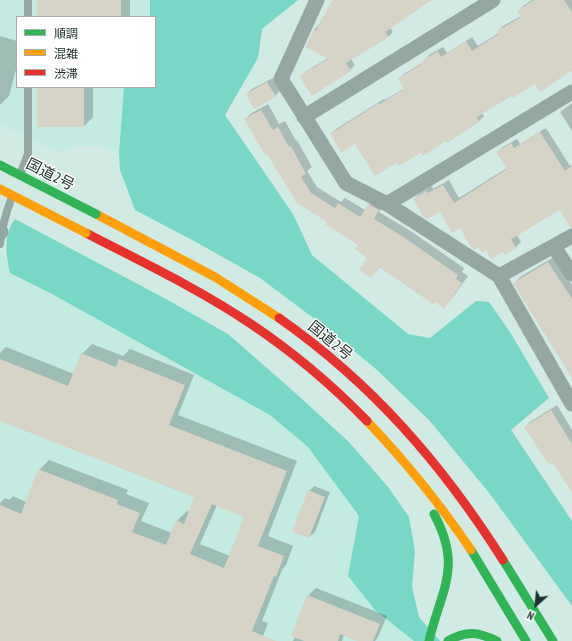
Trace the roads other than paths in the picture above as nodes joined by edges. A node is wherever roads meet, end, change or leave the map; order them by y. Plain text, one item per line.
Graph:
1 (28, 0) edge
2 (317, 0) edge
3 (493, 0) edge
4 (28, 16) edge
5 (28, 88) edge
6 (572, 92) edge
7 (304, 117) junction
8 (0, 165) edge
9 (0, 190) edge
10 (387, 204) junction
11 (0, 236) edge
12 (572, 236) edge
13 (554, 247) junction
14 (572, 274) edge
15 (499, 276) junction
16 (303, 362) junction
17 (572, 404) edge
18 (556, 638) edge
19 (429, 641) edge
20 (448, 641) edge
21 (497, 641) edge
22 (526, 641) edge

1 - 4 lane
2 - 7 street
3 - 7 street
5 - 11 lane
6 - 10 street
7 - 10 street
8 - 18 highway, 国道2号, bridge
9 - 16 highway, bridge
10 - 15 street
12 - 13 street
13 - 14 street
13 - 15 street
15 - 17 street
16 - 19 highway
16 - 22 highway
20 - 21 highway

